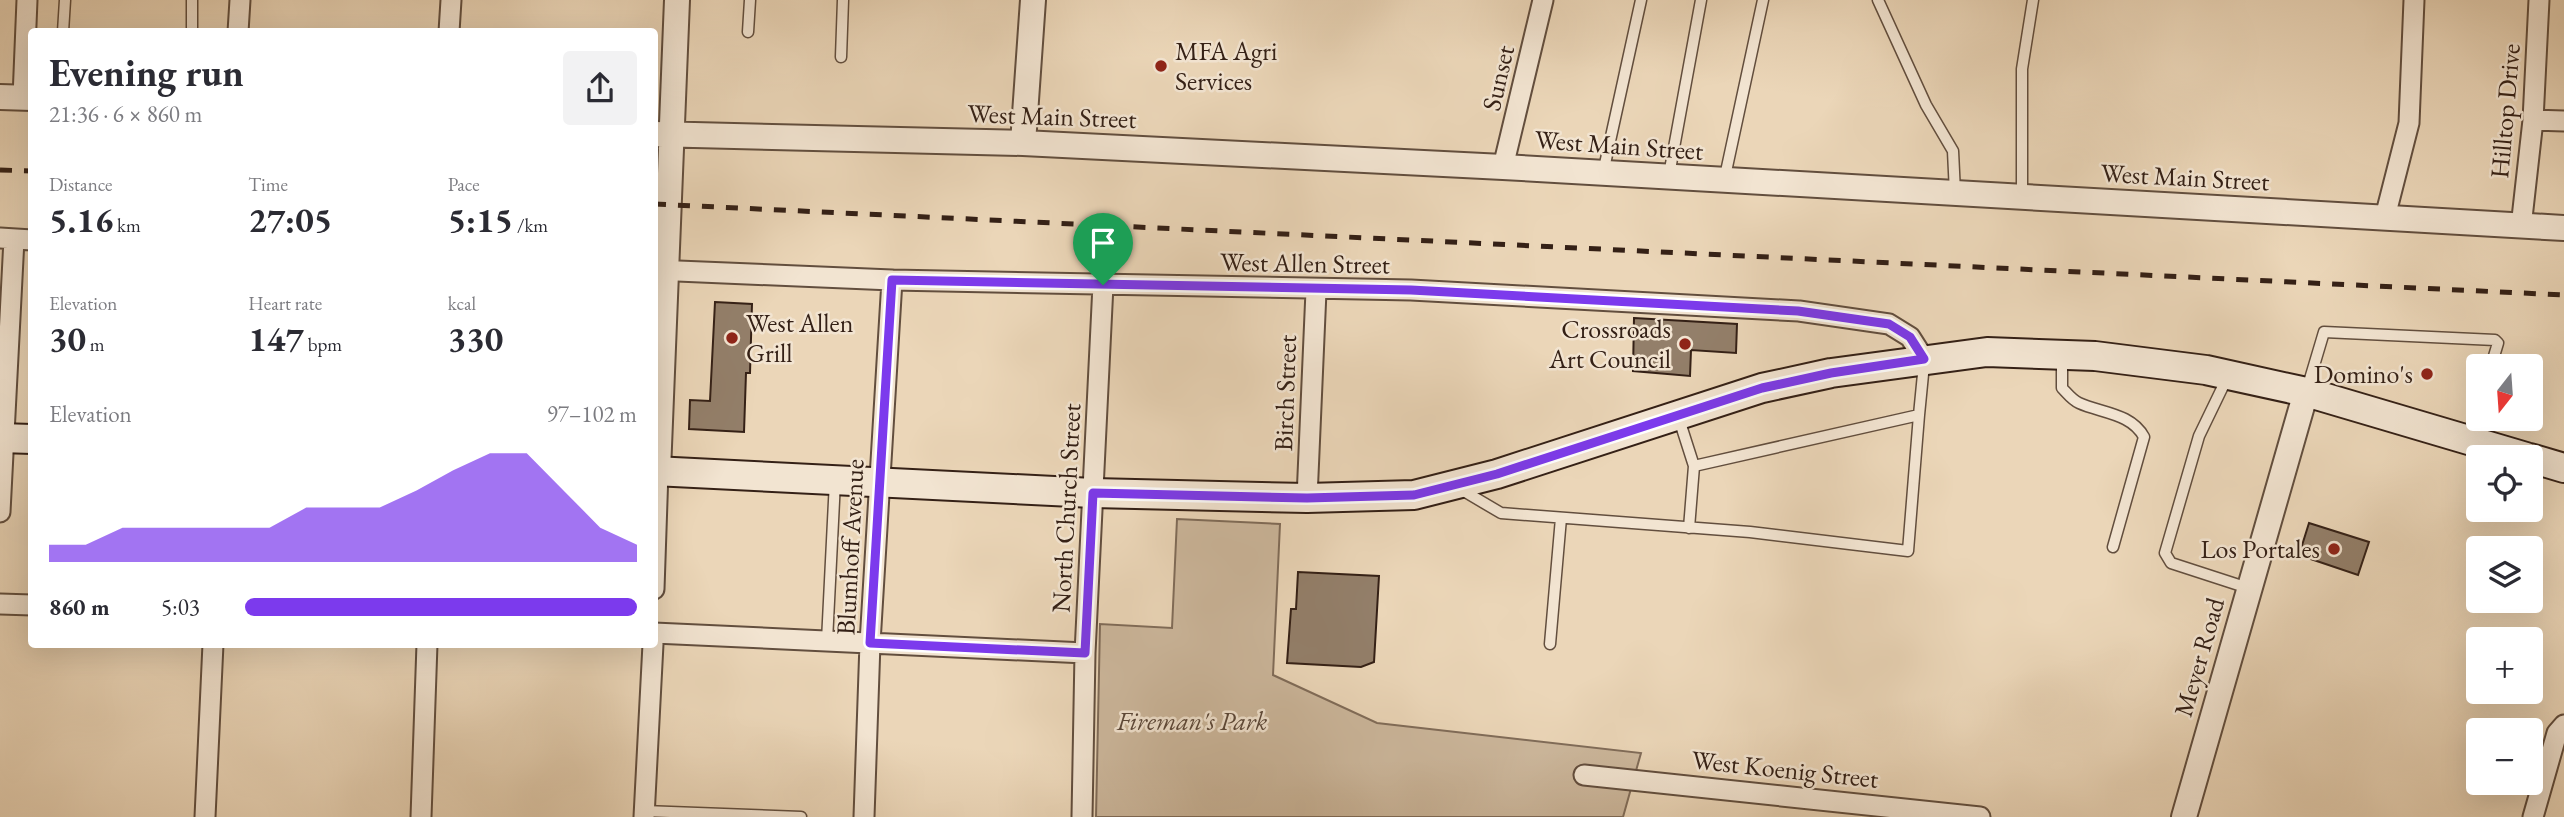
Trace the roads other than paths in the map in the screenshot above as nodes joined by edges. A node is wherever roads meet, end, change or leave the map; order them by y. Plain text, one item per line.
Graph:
1 (27, 0) edge
2 (65, 0) edge
3 (192, 0) edge
4 (240, 0) edge
5 (451, 0) edge
6 (677, 0) edge
7 (750, 0) edge
8 (843, 0) edge
9 (1033, 0) edge
10 (1543, 0) edge
11 (1641, 0) edge
12 (1701, 0) edge
13 (1763, 0) edge
14 (1878, 0) edge
15 (2033, 0) edge
16 (2414, 0) edge
17 (2539, 0) edge
18 (63, 28) edge
19 (191, 28) edge
20 (238, 28) edge
21 (449, 28) edge
22 (748, 32) dead end
23 (841, 57) dead end
24 (18, 98) edge
25 (2533, 120) junction
26 (2564, 121) edge
27 (662, 134) edge
28 (1023, 143) junction
29 (1503, 167) junction
30 (1603, 173) junction
31 (1668, 178) junction
32 (1724, 181) junction
33 (1955, 194) junction
34 (2022, 198) junction
35 (2385, 217) junction
36 (2521, 227) junction
37 (2564, 228) edge
38 (15, 239) edge
39 (661, 271) edge
40 (892, 280) junction
41 (1103, 285) junction
42 (1316, 290) junction
43 (2495, 354) edge
44 (2063, 355) junction
45 (1924, 359) junction
46 (2229, 375) junction
47 (658, 391) edge
48 (2306, 392) junction
49 (1919, 415) junction
50 (1677, 416) junction
51 (2473, 431) edge
52 (12, 438) edge
53 (2470, 440) junction
54 (2487, 445) edge
55 (2543, 462) edge
56 (1693, 466) junction
57 (2564, 468) edge
58 (658, 471) edge
59 (835, 479) junction
60 (880, 481) junction
61 (1454, 485) junction
62 (1093, 493) junction
63 (1307, 498) junction
64 (0, 512) edge
65 (1561, 518) junction
66 (1689, 528) junction
67 (2113, 547) dead end
68 (2249, 589) junction
69 (0, 604) edge
70 (28, 605) edge
71 (658, 633) edge
72 (827, 641) junction
73 (870, 643) junction
74 (1550, 644) dead end
75 (213, 648) edge
76 (427, 648) edge
77 (653, 648) edge
78 (1085, 653) junction
79 (2564, 725) edge
80 (1584, 775) dead end
81 (1824, 808) edge
82 (644, 814) edge
83 (205, 817) edge
84 (421, 817) edge
85 (801, 817) edge
86 (864, 817) edge
87 (1082, 817) edge
88 (1980, 817) edge
89 (2184, 817) edge
90 (2533, 817) edge

1 - 24 street
2 - 18 lane
3 - 19 lane
4 - 20 street
5 - 21 street
6 - 27 street
7 - 22 lane
8 - 23 lane
9 - 28 street
10 - 29 street, Sunset
11 - 30 lane
12 - 31 lane
13 - 32 lane
14 - 33 lane
15 - 34 lane
16 - 35 street
17 - 25 street, Hilltop Drive
25 - 26 street
25 - 36 street, Hilltop Drive
27 - 28 street, West Main Street
27 - 39 street
28 - 29 street, West Main Street
29 - 30 street, West Main Street
30 - 31 street, West Main Street
31 - 32 street, West Main Street
32 - 33 street, West Main Street
33 - 34 street, West Main Street
34 - 35 street, West Main Street
35 - 36 street, West Main Street
36 - 37 street, West Main Street
38 - 52 street
39 - 40 street, West Allen Street
39 - 47 street
40 - 41 street, West Allen Street
40 - 60 street, Blumhoff Avenue
41 - 42 street, West Allen Street
41 - 62 street, North Church Street
42 - 45 street, West Allen Street
42 - 63 street, Birch Street
43 - 48 lane
44 - 45 main road
44 - 46 main road
44 - 67 lane
45 - 49 lane
45 - 50 main road
46 - 48 main road
46 - 68 lane
48 - 53 main road
48 - 68 street, Meyer Road
49 - 56 lane
49 - 66 lane
50 - 56 lane
50 - 61 main road
51 - 53 lane
52 - 64 street
53 - 54 main road
55 - 57 main road
56 - 66 lane
58 - 59 main road
59 - 60 main road
59 - 72 lane
60 - 62 main road
60 - 73 street, Blumhoff Avenue
61 - 63 main road
61 - 65 lane
62 - 63 main road
62 - 78 street, North Church Street
65 - 66 lane
65 - 74 lane
68 - 89 street, Meyer Road
69 - 70 street
71 - 72 street
72 - 73 street
73 - 78 street
73 - 86 street, Blumhoff Avenue
75 - 83 street
76 - 84 street
77 - 82 street
78 - 87 street, North Church Street
79 - 90 street
80 - 81 street, West Koenig Street
81 - 88 street, West Koenig Street
82 - 85 lane

